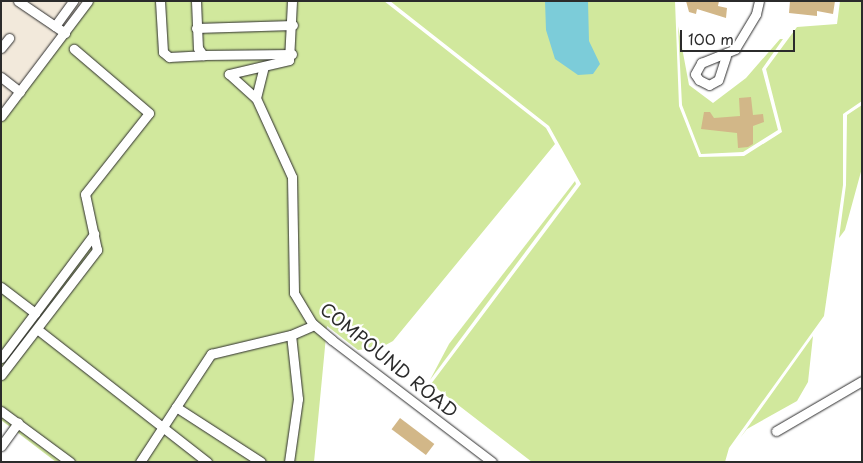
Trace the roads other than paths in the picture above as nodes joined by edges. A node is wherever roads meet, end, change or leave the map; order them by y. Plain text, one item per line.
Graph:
1 (18, 1) edge
2 (73, 1) edge
3 (88, 1) edge
4 (160, 1) edge
5 (196, 1) edge
6 (292, 1) edge
7 (759, 1) edge
8 (293, 25) junction
9 (55, 26) junction
10 (196, 28) junction
11 (65, 33) junction
12 (9, 38) dead end
13 (1, 48) edge
14 (74, 49) dead end
15 (292, 54) junction
16 (203, 55) junction
17 (726, 56) dead end
18 (262, 69) junction
19 (1, 77) edge
20 (20, 92) junction
21 (256, 98) junction
22 (1, 116) edge
23 (94, 234) junction
24 (1, 287) edge
25 (34, 313) junction
26 (314, 325) junction
27 (37, 328) junction
28 (291, 335) junction
29 (1, 358) edge
30 (1, 375) edge
31 (862, 381) edge
32 (176, 407) junction
33 (1, 411) edge
34 (18, 424) junction
35 (165, 429) junction
36 (776, 431) dead end
37 (1, 446) edge
38 (486, 460) edge
39 (70, 462) edge
40 (140, 462) edge
41 (207, 462) edge
42 (261, 462) edge
43 (289, 462) edge

1 - 9 street
2 - 9 street
3 - 11 street
4 - 16 street
5 - 10 street
6 - 8 street
7 - 17 street
8 - 10 street
8 - 15 street
9 - 11 street
10 - 16 street
11 - 20 street
12 - 13 street
14 - 23 street
15 - 16 street
15 - 18 street
18 - 21 street
18 - 21 street
19 - 20 street
20 - 22 street
21 - 26 street, COMPOUND ROAD
23 - 25 street
23 - 27 street
24 - 25 street
25 - 29 street
26 - 28 street
26 - 38 street, COMPOUND ROAD
27 - 30 street
27 - 35 street
28 - 32 street
28 - 43 street
31 - 36 street
32 - 35 street
32 - 42 street
33 - 34 street
34 - 37 street
34 - 39 street
35 - 40 street
35 - 41 street

